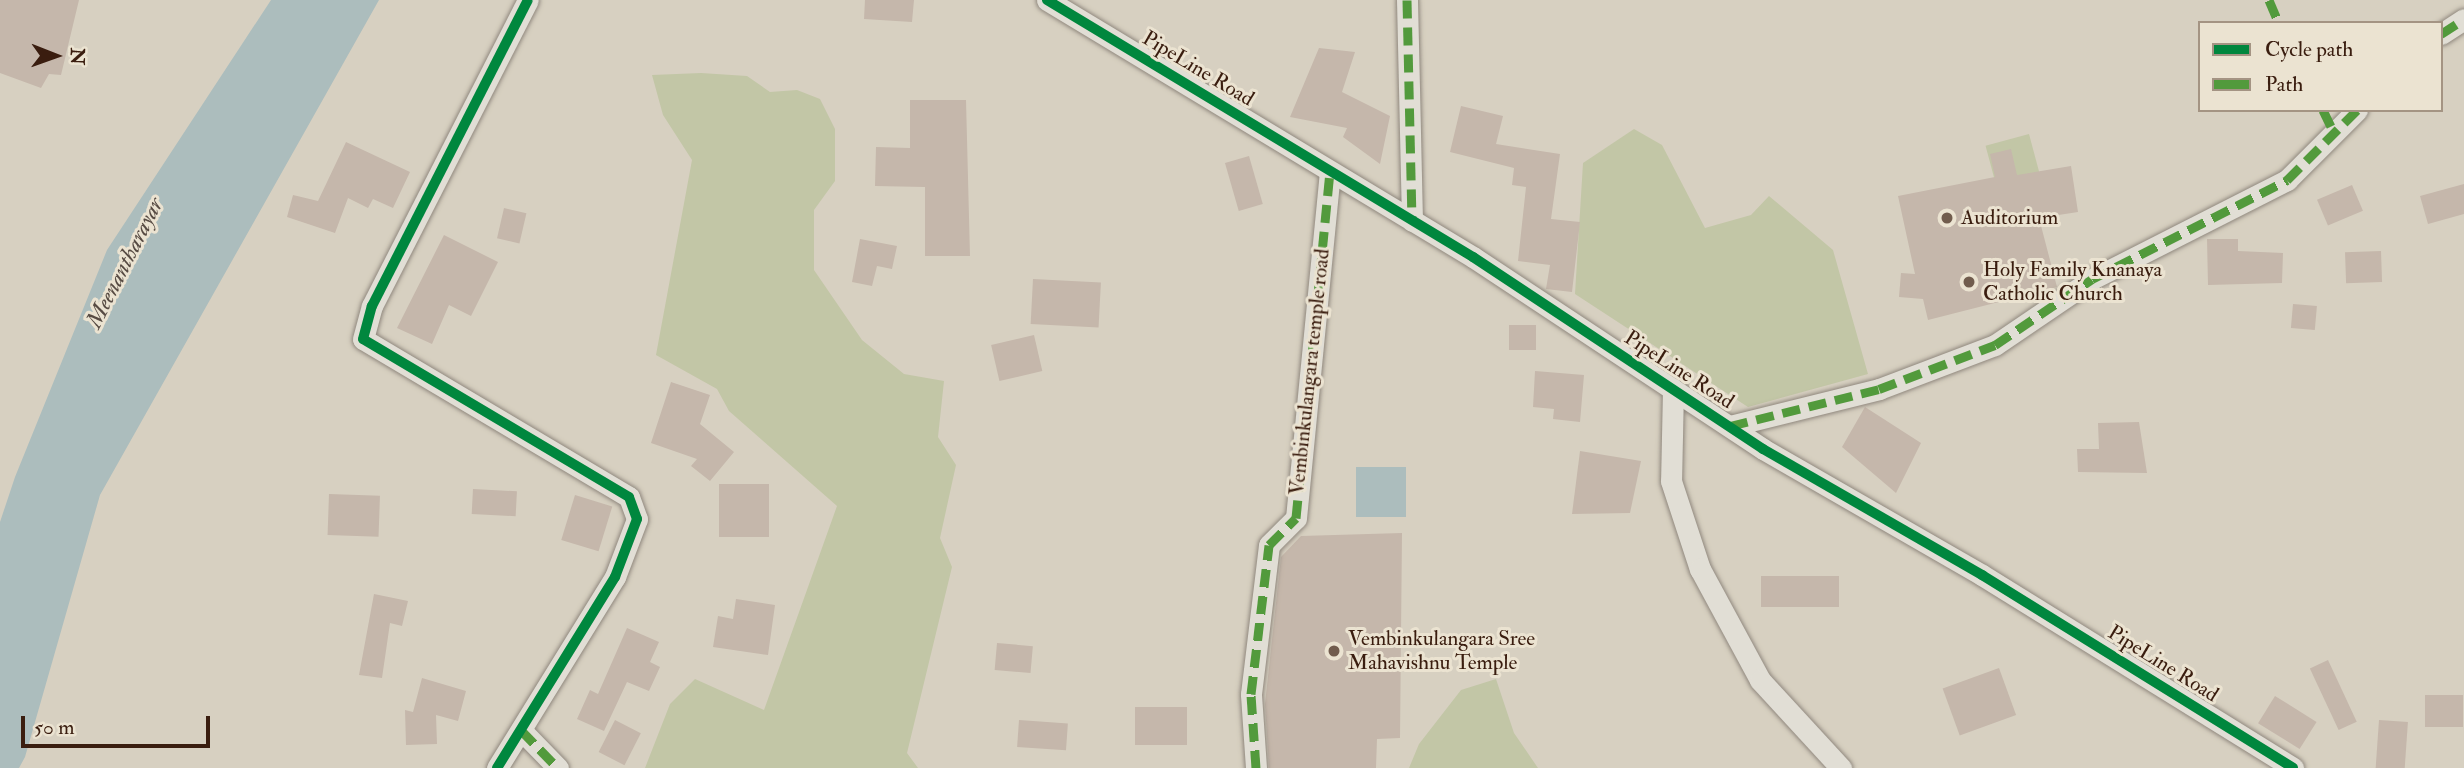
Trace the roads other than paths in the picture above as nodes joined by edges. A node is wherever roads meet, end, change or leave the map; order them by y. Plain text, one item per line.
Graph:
1 (528, 0) edge
2 (1046, 0) edge
3 (1407, 0) edge
4 (2464, 19) edge
5 (2443, 33) edge
6 (2355, 112) edge
7 (1330, 173) junction
8 (1412, 221) junction
9 (1673, 389) junction
10 (1730, 426) junction
11 (521, 730) junction
12 (497, 768) edge
13 (558, 768) edge
14 (1256, 768) edge
15 (1841, 768) edge
16 (2293, 768) edge

1 - 11 street
2 - 7 street, PipeLine Road
3 - 8 street
4 - 5 street
6 - 10 street
7 - 8 street, PipeLine Road
7 - 14 street, Vembinkulangara temple road
8 - 9 street, PipeLine Road
9 - 10 street, PipeLine Road
9 - 15 street
10 - 16 street, PipeLine Road
11 - 12 street
11 - 13 street

